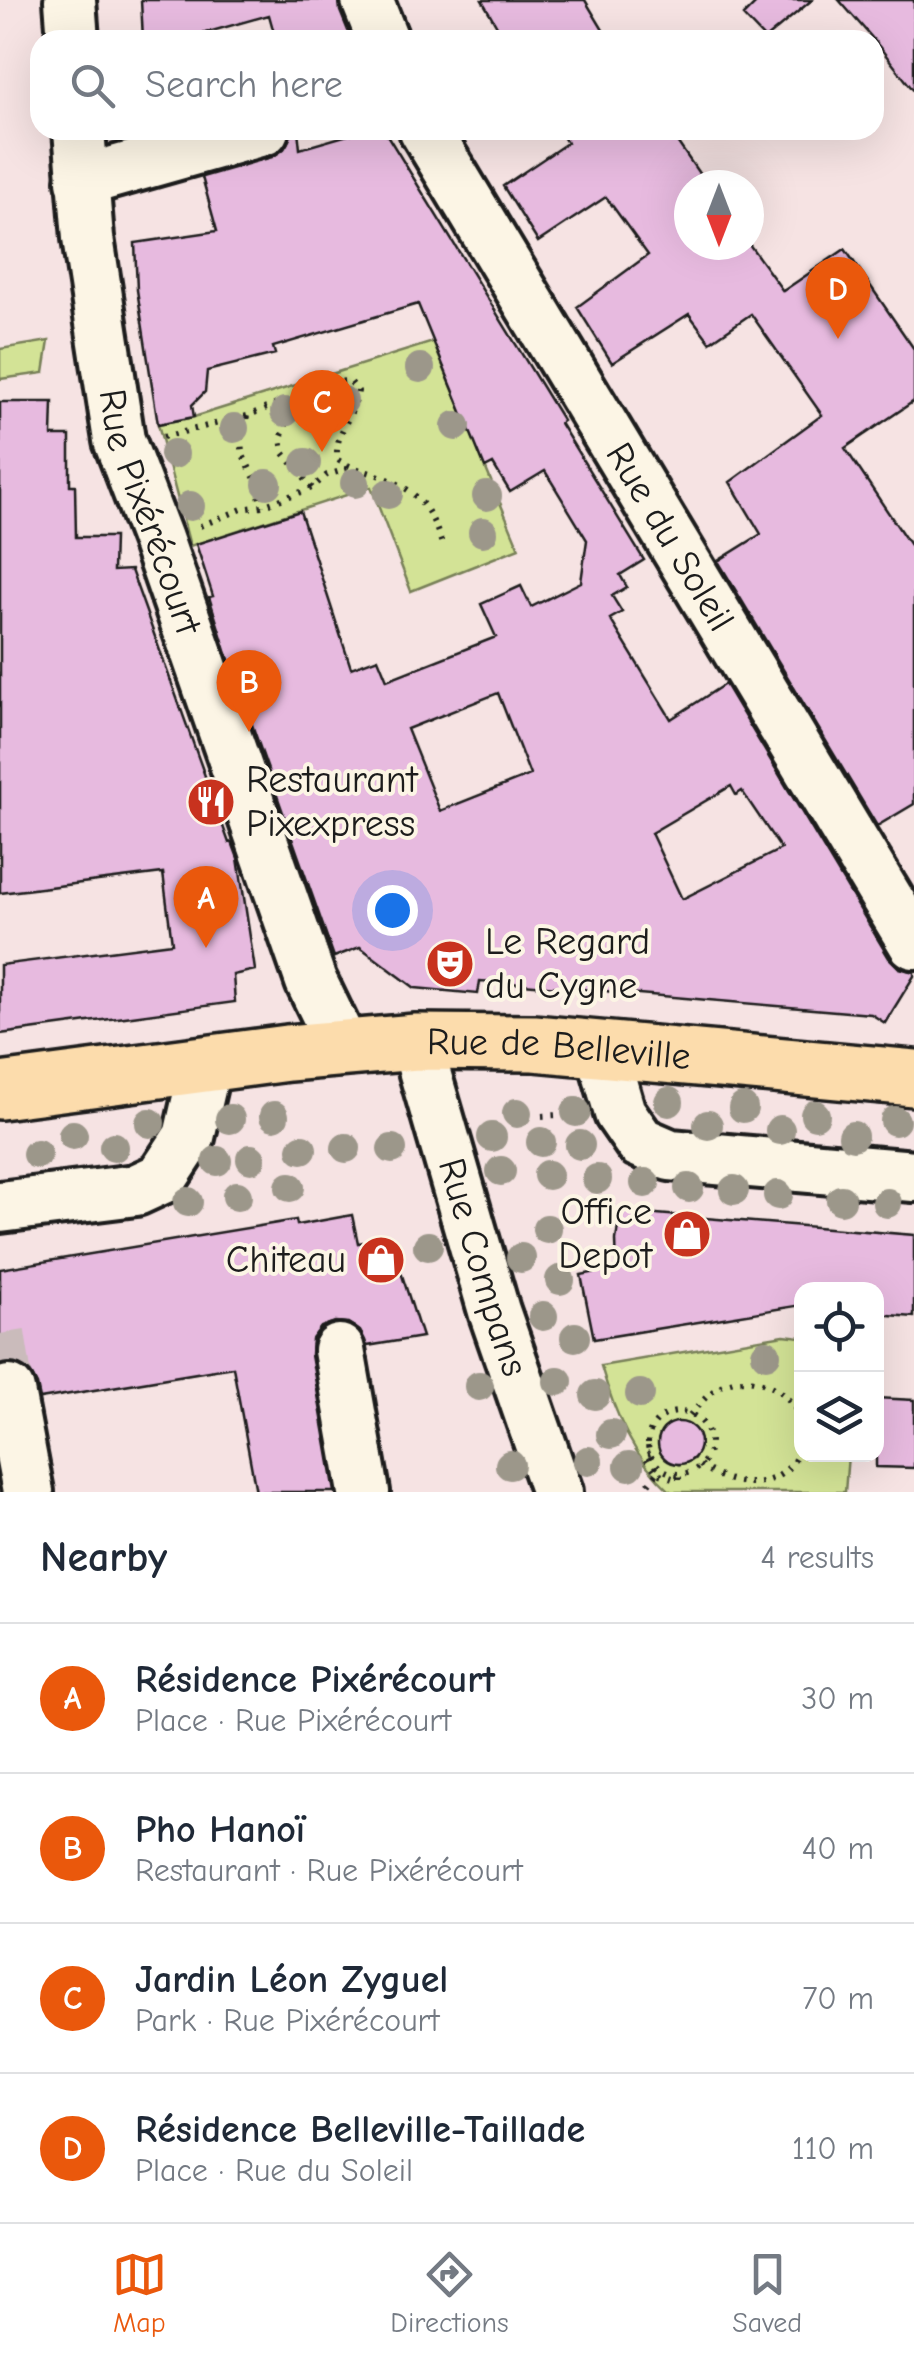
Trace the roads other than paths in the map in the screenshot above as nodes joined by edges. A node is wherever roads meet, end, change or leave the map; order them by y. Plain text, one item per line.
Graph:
1 (70, 0) edge
2 (367, 0) edge
3 (72, 30) edge
4 (379, 30) edge
5 (80, 140) edge
6 (228, 140) edge
7 (431, 140) edge
8 (82, 181) junction
9 (914, 943) edge
10 (416, 1042) junction
11 (601, 1048) junction
12 (344, 1049) junction
13 (206, 1063) junction
14 (914, 1078) edge
15 (0, 1091) edge
16 (914, 1176) edge
17 (0, 1208) edge
18 (339, 1350) dead end
19 (10, 1390) dead end
20 (378, 1423) dead end
21 (28, 1492) edge
22 (364, 1492) edge
23 (395, 1492) edge
24 (557, 1492) edge

1 - 3 street
2 - 4 street
5 - 8 street, Rue Pixérécourt
6 - 8 street
7 - 9 street, Rue du Soleil
8 - 12 street, Rue Pixérécourt
10 - 11 main road, Rue de Belleville
10 - 12 main road, Rue de Belleville
10 - 24 street, Rue Compans
11 - 14 main road, Rue de Belleville
11 - 16 street
12 - 13 main road, Rue de Belleville
13 - 15 main road, Rue de Belleville
13 - 17 street
18 - 22 street
19 - 21 street
20 - 23 street

